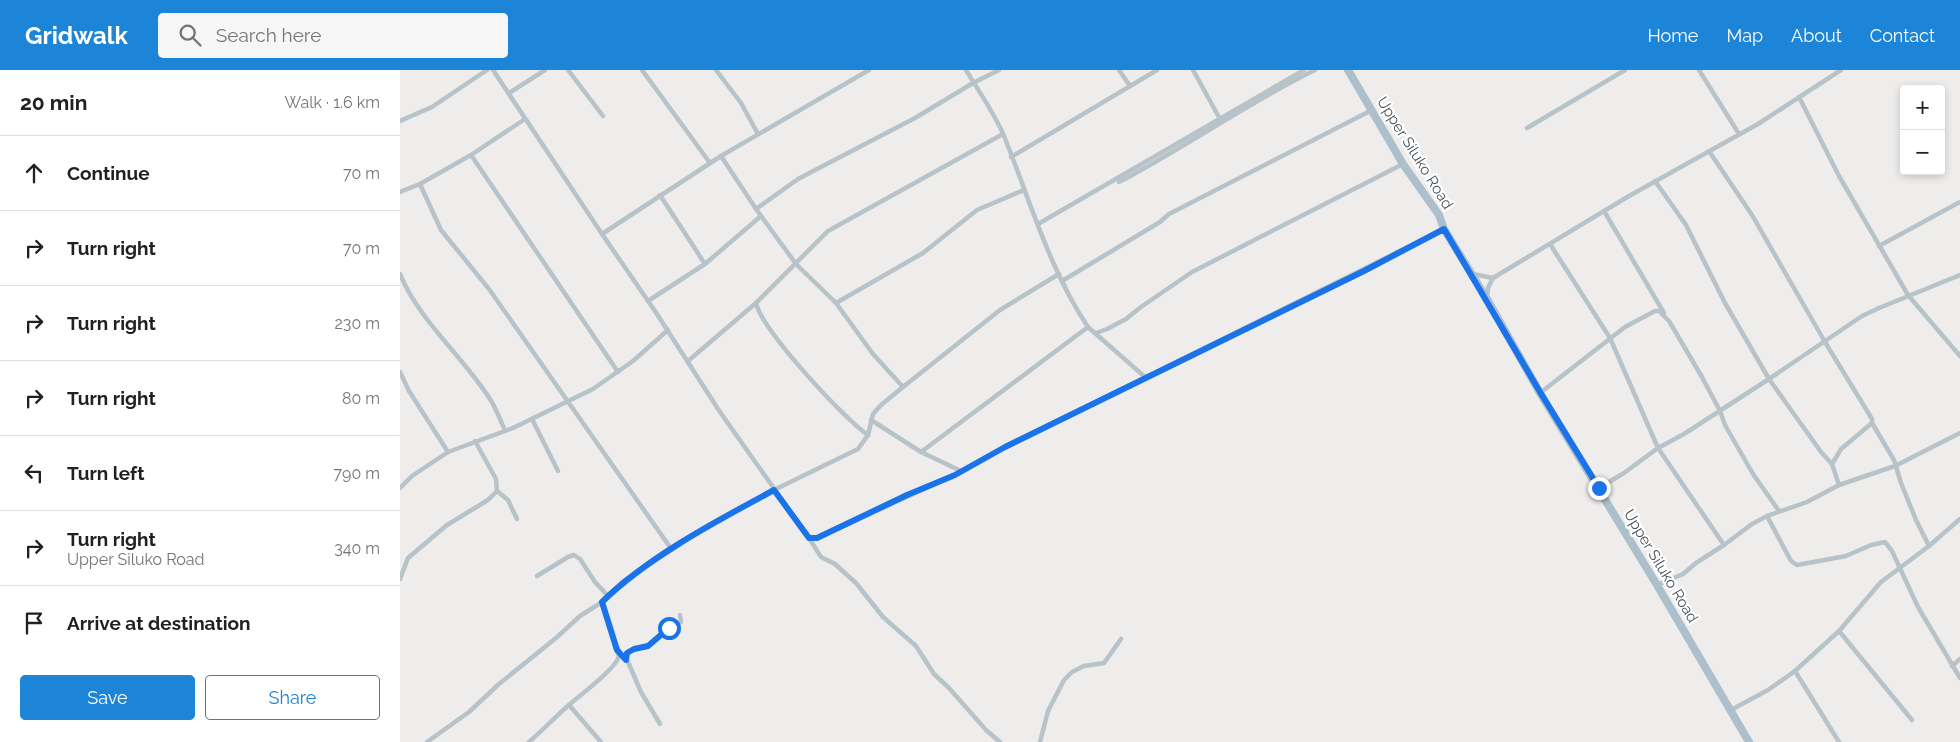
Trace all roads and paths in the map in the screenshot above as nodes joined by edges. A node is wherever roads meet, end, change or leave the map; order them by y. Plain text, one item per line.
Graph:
1 (487, 70) edge
2 (493, 70) edge
3 (545, 70) edge
4 (568, 70) edge
5 (642, 70) edge
6 (716, 70) edge
7 (869, 70) edge
8 (966, 70) edge
9 (999, 70) edge
10 (1119, 70) edge
11 (1157, 70) edge
12 (1195, 70) edge
13 (1304, 70) edge
14 (1315, 70) edge
15 (1348, 70) edge
16 (1625, 70) edge
17 (1699, 70) edge
18 (1841, 70) edge
19 (973, 83) junction
20 (1130, 86) junction
21 (509, 93) junction
22 (1799, 97) junction
23 (1372, 110) junction
24 (603, 116) dead end
25 (525, 119) junction
26 (1222, 119) junction
27 (400, 121) edge
28 (1527, 128) dead end
29 (758, 134) junction
30 (1003, 134) junction
31 (1739, 134) junction
32 (1709, 151) junction
33 (470, 154) junction
34 (721, 156) junction
35 (1011, 157) junction
36 (710, 163) junction
37 (1403, 164) junction
38 (1655, 181) junction
39 (1119, 182) dead end
40 (420, 184) junction
41 (1024, 190) junction
42 (400, 192) edge
43 (660, 196) junction
44 (1960, 202) edge
45 (756, 209) junction
46 (1604, 211) junction
47 (761, 216) junction
48 (1038, 224) junction
49 (1444, 229) junction
50 (602, 234) junction
51 (1550, 244) junction
52 (1879, 246) junction
53 (705, 264) junction
54 (796, 264) junction
55 (400, 274) edge
56 (1059, 274) junction
57 (1472, 274) junction
58 (1960, 275) edge
59 (1493, 278) junction
60 (1062, 281) junction
61 (1908, 295) junction
62 (648, 300) junction
63 (1487, 300) junction
64 (836, 303) junction
65 (756, 304) junction
66 (1669, 321) junction
67 (1088, 327) junction
68 (668, 330) junction
69 (1096, 333) junction
70 (1610, 338) junction
71 (1825, 342) junction
72 (1960, 356) edge
73 (688, 361) junction
74 (400, 372) edge
75 (618, 372) junction
76 (1145, 377) junction
77 (1769, 379) junction
78 (903, 387) junction
79 (1540, 392) junction
80 (567, 402) junction
81 (1720, 411) junction
82 (532, 418) junction
83 (871, 420) junction
84 (1872, 423) junction
85 (505, 430) junction
86 (1960, 433) edge
87 (868, 435) junction
88 (476, 441) junction
89 (1658, 448) junction
90 (448, 452) junction
91 (921, 452) junction
92 (1832, 464) junction
93 (1895, 466) junction
94 (558, 471) dead end
95 (961, 472) junction
96 (1839, 486) junction
97 (400, 488) edge
98 (1599, 488) junction
99 (774, 490) junction
100 (497, 491) junction
101 (1779, 510) junction
102 (1767, 516) junction
103 (517, 519) dead end
104 (1960, 519) edge
105 (809, 538) junction
106 (1724, 545) junction
107 (1929, 546) junction
108 (672, 550) junction
109 (1900, 568) junction
110 (537, 576) dead end
111 (400, 579) edge
112 (1657, 585) junction
113 (608, 596) junction
114 (602, 602) junction
115 (680, 615) dead end
116 (1839, 631) junction
117 (1121, 639) dead end
118 (617, 650) junction
119 (1960, 658) edge
120 (626, 660) junction
121 (1952, 666) junction
122 (1795, 671) junction
123 (1960, 678) edge
124 (569, 705) junction
125 (1731, 710) junction
126 (1912, 720) dead end
127 (660, 724) dead end
128 (427, 742) edge
129 (529, 742) edge
130 (602, 742) edge
131 (1000, 742) edge
132 (1040, 742) edge
133 (1749, 742) edge
134 (1839, 742) edge

1 - 27 street
2 - 21 street
3 - 21 street
4 - 24 street
5 - 36 street
6 - 29 street
7 - 29 street
8 - 19 street
9 - 19 street
10 - 20 street
11 - 20 street
12 - 26 street
13 - 26 street
14 - 26 street
15 - 23 main road, Upper Siluko Road
16 - 28 street
17 - 31 street
18 - 22 street
19 - 30 street
19 - 45 street
20 - 35 street
21 - 25 street
22 - 31 street
22 - 52 street
23 - 37 main road, Upper Siluko Road
23 - 60 street
25 - 33 street
25 - 50 street
26 - 39 street
26 - 48 street
29 - 34 street
30 - 35 street
30 - 54 street
31 - 32 street
32 - 38 street
32 - 71 street
33 - 40 street
33 - 75 street
34 - 36 street
34 - 45 street
35 - 41 street
36 - 43 street
37 - 49 main road, Upper Siluko Road
37 - 69 street
38 - 46 street
38 - 77 street
40 - 42 street
40 - 80 street
41 - 48 street
41 - 64 street
43 - 50 street
43 - 53 street
44 - 52 street
45 - 47 street
46 - 51 street
46 - 66 street
47 - 53 street
47 - 54 street
48 - 56 street
49 - 57 main road, Upper Siluko Road
49 - 76 street
50 - 62 street
51 - 59 street
51 - 70 street
52 - 61 street
53 - 62 street
54 - 64 street
54 - 65 street
55 - 85 street
56 - 60 street
56 - 78 street
57 - 59 street
57 - 63 main road, Upper Siluko Road
58 - 61 street
59 - 63 street
60 - 67 street
61 - 71 street
61 - 72 street
62 - 68 street
63 - 79 main road, Upper Siluko Road
64 - 78 street
65 - 73 street
65 - 87 street
66 - 70 street
66 - 81 street
67 - 69 street
67 - 91 street
68 - 73 street
68 - 75 street
69 - 76 street
70 - 79 street
70 - 89 street
71 - 77 street
71 - 84 street
73 - 99 street
74 - 90 street
75 - 80 street
76 - 95 street
77 - 81 street
77 - 92 street
78 - 83 street
79 - 98 main road, Upper Siluko Road
80 - 82 street
80 - 108 street
81 - 89 street
81 - 101 street
82 - 85 street
82 - 94 street
83 - 87 street
83 - 91 street
84 - 92 street
84 - 93 street
85 - 88 street
86 - 93 street
87 - 99 street
88 - 90 street
88 - 100 street
89 - 98 street
89 - 106 street
90 - 97 street
91 - 95 street
92 - 96 street
93 - 96 street
93 - 107 street
95 - 105 street
96 - 101 street
98 - 112 main road, Upper Siluko Road
99 - 105 street
99 - 108 street
100 - 103 street
100 - 111 street
101 - 102 street
102 - 106 street
102 - 109 street
104 - 107 street
105 - 131 street
106 - 112 street
107 - 109 street
108 - 113 street
109 - 116 street
109 - 121 street
110 - 113 street
112 - 125 main road, Upper Siluko Road
113 - 114 street
114 - 118 street
114 - 128 street
115 - 120 street
116 - 122 street
116 - 126 street
117 - 132 street
118 - 120 street
118 - 124 street
119 - 121 street
120 - 127 street
121 - 123 street
122 - 125 street
122 - 134 street
124 - 129 street
124 - 130 street
125 - 133 main road, Upper Siluko Road

